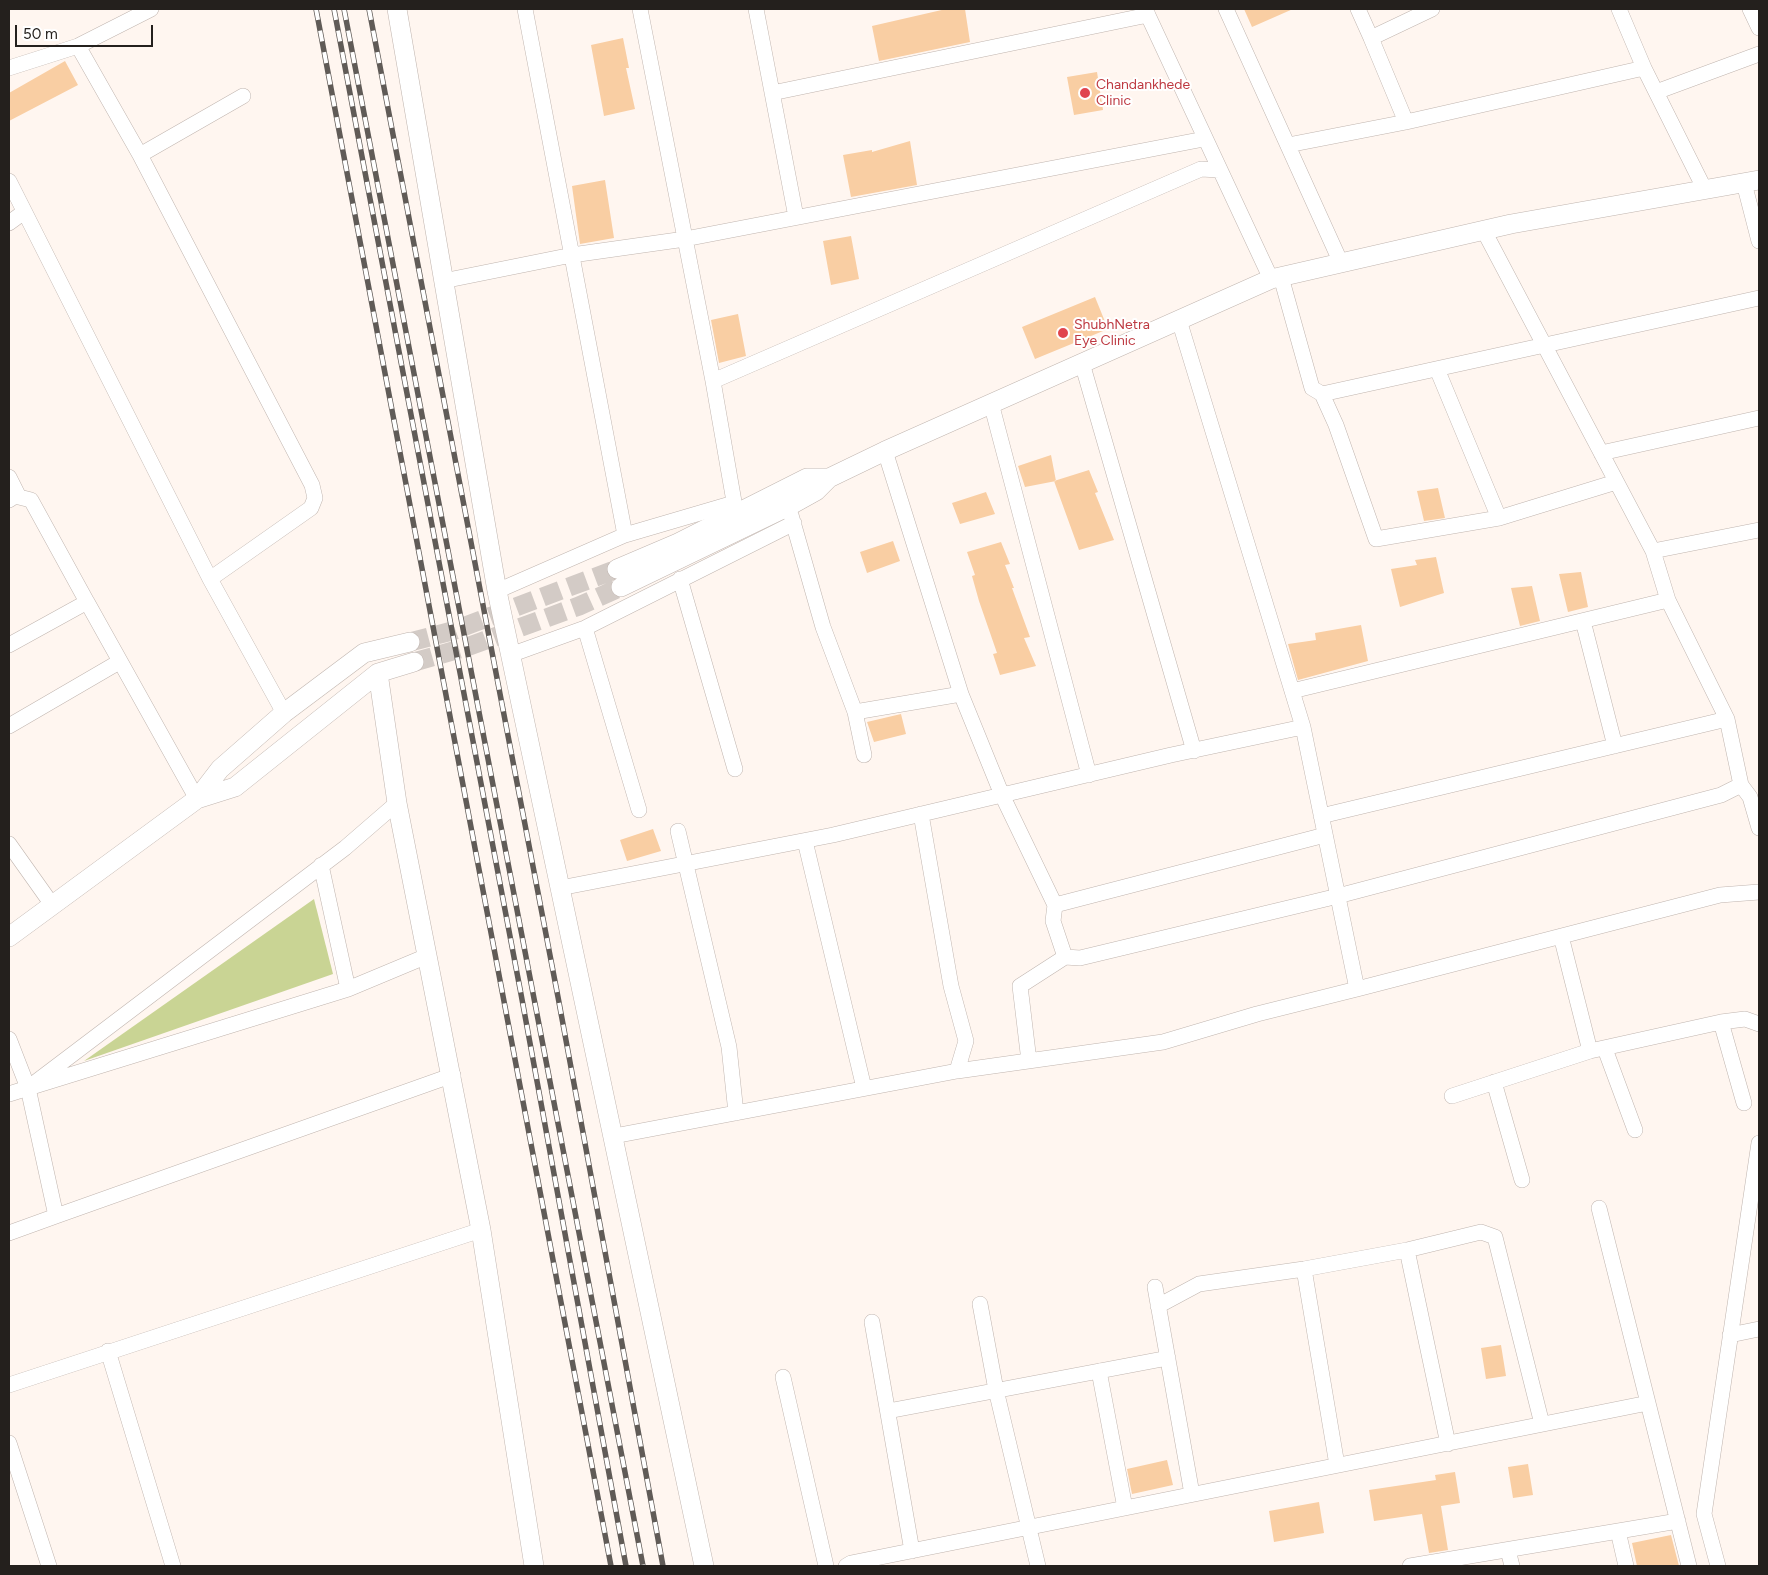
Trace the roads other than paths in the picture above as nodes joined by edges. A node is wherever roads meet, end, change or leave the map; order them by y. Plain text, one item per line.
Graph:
1 (152, 9) edge
2 (397, 9) edge
3 (525, 9) edge
4 (640, 9) edge
5 (756, 9) edge
6 (1226, 9) edge
7 (1358, 9) edge
8 (1432, 9) edge
9 (1618, 9) edge
10 (1750, 9) edge
11 (1146, 12) edge
12 (1759, 28) edge
13 (1372, 38) junction
14 (78, 46) junction
15 (1759, 54) edge
16 (9, 68) edge
17 (1644, 68) junction
18 (1656, 92) junction
19 (772, 93) junction
20 (244, 96) dead end
21 (1406, 122) junction
22 (1204, 139) junction
23 (1288, 145) junction
24 (140, 155) junction
25 (1218, 170) junction
26 (9, 181) edge
27 (1752, 182) edge
28 (1705, 190) junction
29 (24, 212) junction
30 (796, 218) junction
31 (9, 222) edge
32 (1484, 231) junction
33 (685, 239) junction
34 (1759, 241) edge
35 (572, 255) junction
36 (1341, 263) junction
37 (1276, 278) junction
38 (444, 281) junction
39 (1759, 298) edge
40 (1179, 320) junction
41 (1544, 345) junction
42 (1082, 363) junction
43 (1437, 369) junction
44 (713, 381) junction
45 (1322, 394) junction
46 (991, 403) junction
47 (1759, 418) edge
48 (885, 451) junction
49 (1601, 453) junction
50 (9, 477) edge
51 (829, 478) junction
52 (1616, 482) junction
53 (14, 498) edge
54 (735, 508) junction
55 (757, 512) junction
56 (791, 515) junction
57 (1500, 518) junction
58 (1759, 530) edge
59 (625, 535) junction
60 (1653, 551) junction
61 (210, 579) junction
62 (680, 579) junction
63 (497, 592) junction
64 (1668, 600) junction
65 (86, 602) junction
66 (1583, 621) junction
67 (585, 628) junction
68 (410, 642) tunnel mouth
69 (9, 645) edge
70 (510, 655) junction
71 (119, 662) junction
72 (414, 662) tunnel mouth
73 (378, 673) junction
74 (1292, 691) junction
75 (960, 694) junction
76 (855, 712) junction
77 (284, 713) junction
78 (1727, 719) junction
79 (9, 726) edge
80 (1303, 727) junction
81 (1615, 746) junction
82 (1194, 750) junction
83 (864, 755) dead end
84 (735, 769) dead end
85 (1089, 774) junction
86 (1740, 785) junction
87 (1002, 795) junction
88 (197, 799) junction
89 (398, 804) junction
90 (639, 810) dead end
91 (921, 814) junction
92 (1321, 816) junction
93 (1759, 828) edge
94 (678, 831) dead end
95 (1325, 835) junction
96 (805, 841) junction
97 (9, 844) edge
98 (685, 864) junction
99 (321, 865) junction
100 (560, 888) junction
101 (1759, 892) edge
102 (1338, 895) junction
103 (1055, 904) junction
104 (53, 906) junction
105 (1561, 936) junction
106 (9, 937) edge
107 (427, 956) junction
108 (1065, 957) junction
109 (348, 989) junction
110 (1358, 989) junction
111 (1721, 1022) junction
112 (1759, 1024) edge
113 (9, 1039) edge
114 (1598, 1050) junction
115 (1029, 1061) junction
116 (957, 1070) junction
117 (453, 1075) junction
118 (1494, 1082) junction
119 (28, 1088) junction
120 (864, 1088) junction
121 (9, 1094) edge
122 (1452, 1096) dead end
123 (1744, 1103) dead end
124 (736, 1113) junction
125 (1635, 1130) dead end
126 (614, 1136) junction
127 (1759, 1143) edge
128 (1522, 1180) dead end
129 (1599, 1208) dead end
130 (56, 1216) junction
131 (481, 1230) junction
132 (9, 1233) edge
133 (1407, 1250) junction
134 (1304, 1269) junction
135 (1155, 1287) dead end
136 (980, 1304) dead end
137 (1158, 1306) junction
138 (872, 1322) dead end
139 (1759, 1329) edge
140 (1730, 1336) junction
141 (108, 1351) junction
142 (1168, 1358) junction
143 (1099, 1370) junction
144 (783, 1377) dead end
145 (9, 1385) edge
146 (996, 1390) junction
147 (1648, 1403) junction
148 (888, 1411) junction
149 (1542, 1424) junction
150 (9, 1444) edge
151 (1448, 1444) junction
152 (1337, 1465) junction
153 (1192, 1494) junction
154 (1125, 1508) junction
155 (1678, 1521) junction
156 (1029, 1529) junction
157 (1618, 1531) junction
158 (1508, 1550) junction
159 (912, 1551) junction
160 (49, 1566) edge
161 (173, 1566) edge
162 (534, 1566) edge
163 (704, 1566) edge
164 (826, 1566) edge
165 (846, 1566) edge
166 (1038, 1566) edge
167 (1410, 1566) edge
168 (1512, 1566) edge
169 (1626, 1566) edge
170 (1689, 1566) edge
171 (1718, 1566) edge

1 - 14 street
2 - 38 street
3 - 35 street
4 - 33 street
5 - 19 street
6 - 23 street
7 - 13 street
8 - 13 street
9 - 17 street
10 - 12 street
11 - 19 street
11 - 22 street
13 - 21 street
14 - 16 street
14 - 24 street
15 - 18 street
17 - 18 street
17 - 21 street
18 - 28 street
19 - 30 street
20 - 24 street
21 - 23 street
22 - 25 street
22 - 30 street
23 - 36 street
24 - 61 street
25 - 37 street
25 - 44 street
26 - 29 street
27 - 28 street
27 - 34 street
28 - 32 street
29 - 31 street
29 - 61 street
30 - 33 street
32 - 36 street
32 - 41 street
33 - 35 street
33 - 44 street
35 - 38 street
35 - 59 street
36 - 37 street
37 - 40 street
37 - 45 street
38 - 63 street
39 - 41 street
40 - 42 street
40 - 74 street
41 - 43 street
41 - 49 street
42 - 46 street
42 - 82 street
43 - 45 street
43 - 57 street
44 - 54 street
45 - 57 street
46 - 48 street
46 - 85 street
47 - 49 street
48 - 51 street
48 - 75 street
49 - 52 street
50 - 53 street
51 - 55 street
51 - 56 street
52 - 57 street
52 - 60 street
53 - 65 street
54 - 55 street
54 - 55 street
54 - 59 street
55 - 56 street
56 - 62 street
56 - 76 street
58 - 60 street
59 - 63 street
60 - 64 street
61 - 77 street
62 - 67 street
62 - 84 street
63 - 70 street
64 - 66 street
64 - 78 street
65 - 69 street
65 - 71 street
66 - 74 street
66 - 81 street
67 - 70 street
67 - 90 street
68 - 77 street
70 - 100 street
71 - 79 street
71 - 88 street
72 - 73 street
73 - 88 street
73 - 89 street
74 - 80 street
75 - 76 street
75 - 87 street
76 - 83 street
77 - 88 street
78 - 81 street
78 - 86 street
80 - 82 street
80 - 92 street
81 - 92 street
82 - 85 street
85 - 87 street
86 - 93 street
86 - 102 street
87 - 91 street
87 - 103 street
88 - 104 street
89 - 99 street
89 - 107 street
91 - 96 street
91 - 116 street
92 - 95 street
94 - 98 street
95 - 102 street
95 - 103 street
96 - 98 street
96 - 120 street
97 - 104 street
98 - 100 street
98 - 124 street
99 - 109 street
99 - 119 street
100 - 126 street
101 - 105 street
102 - 108 street
102 - 110 street
103 - 108 street
104 - 106 street
105 - 110 street
105 - 114 street
107 - 109 street
107 - 117 street
108 - 115 street
109 - 119 street
110 - 115 street
111 - 112 street
111 - 114 street
111 - 123 street
113 - 119 street
114 - 118 street
114 - 125 street
115 - 116 street
116 - 120 street
117 - 130 street
117 - 131 street
118 - 122 street
118 - 128 street
119 - 121 street
119 - 130 street
120 - 124 street
124 - 126 street
126 - 163 street
127 - 140 street
129 - 147 street
130 - 132 street
131 - 141 street
131 - 162 street
133 - 134 street
133 - 149 street
133 - 151 street
134 - 137 street
134 - 152 street
135 - 137 street
136 - 146 street
137 - 142 street
138 - 148 street
139 - 140 street
140 - 171 street
141 - 145 street
141 - 161 street
142 - 143 street
142 - 153 street
143 - 146 street
143 - 154 street
144 - 164 street
146 - 148 street
146 - 156 street
147 - 149 street
147 - 155 street
148 - 159 street
149 - 151 street
150 - 160 street
151 - 152 street
152 - 153 street
153 - 154 street
154 - 156 street
155 - 157 street
155 - 170 street
156 - 159 street
156 - 166 street
157 - 158 street
157 - 169 street
158 - 167 street
158 - 168 street
159 - 165 street

